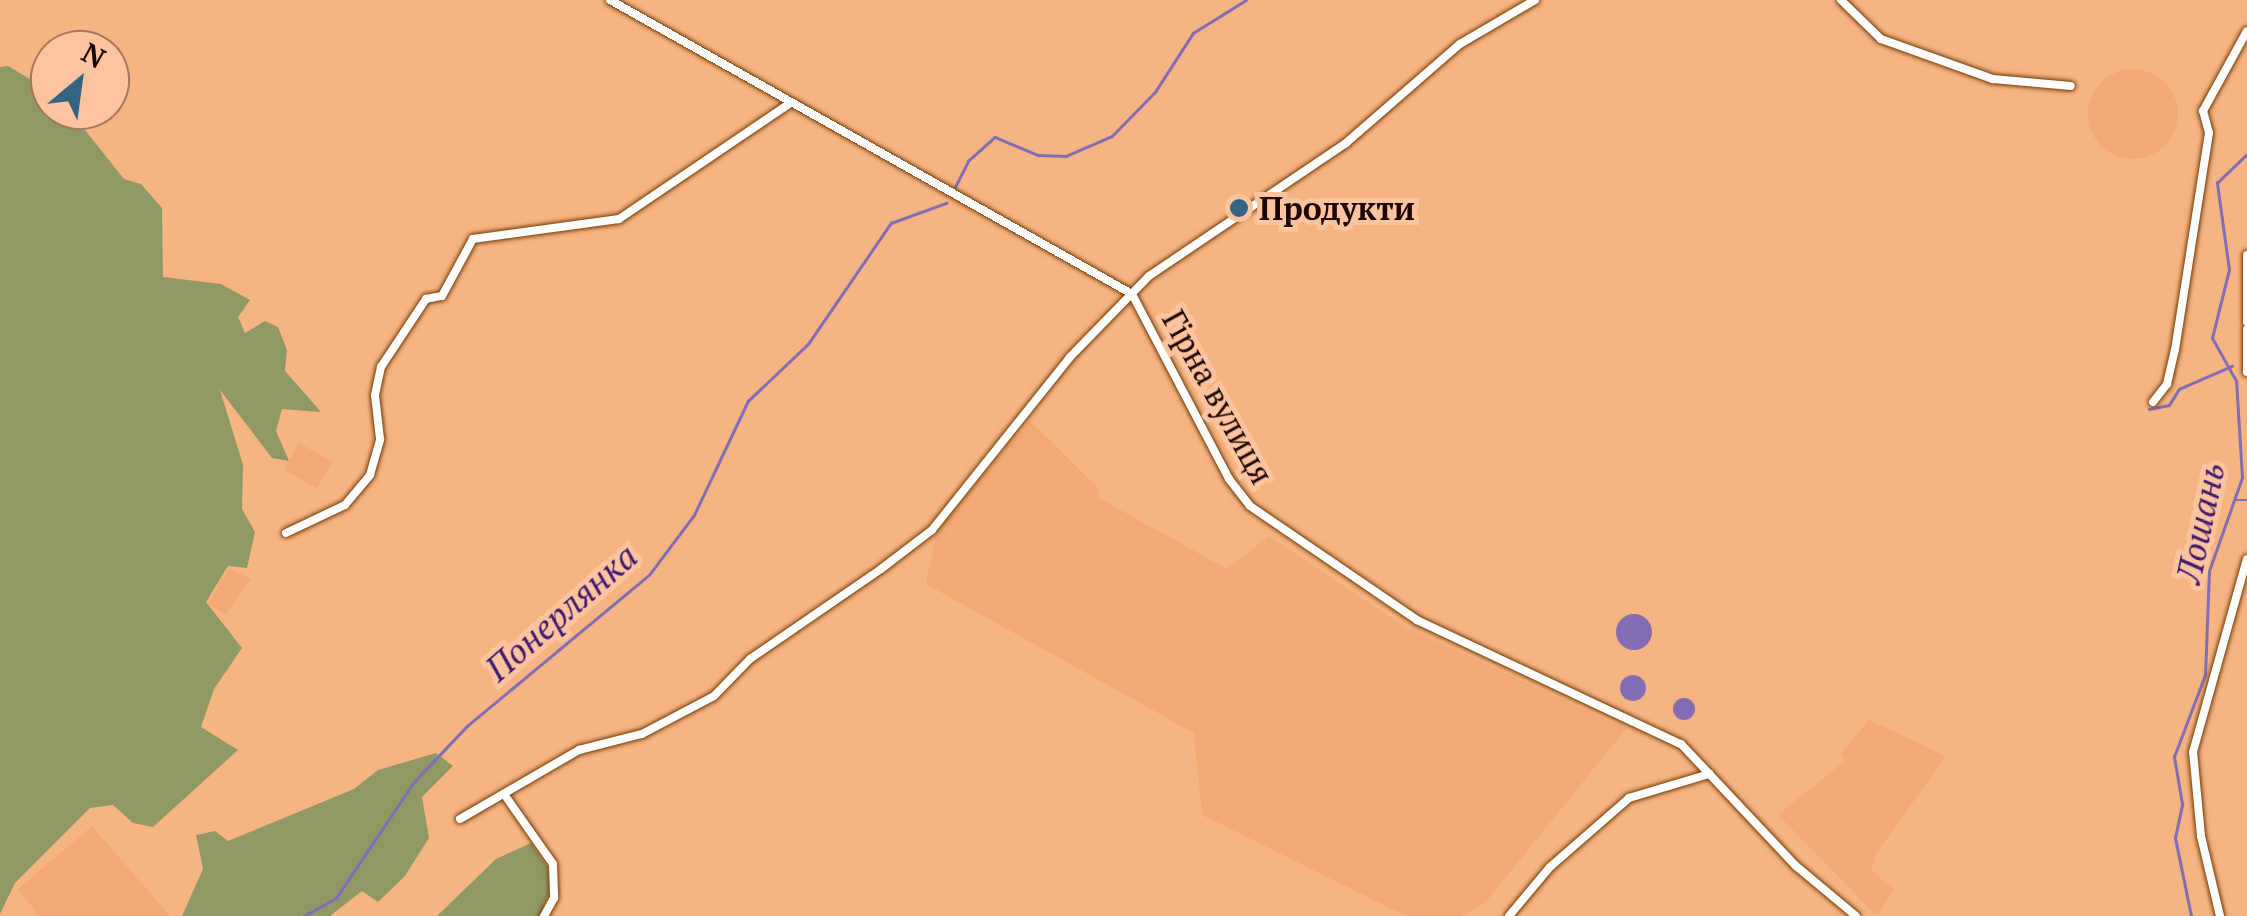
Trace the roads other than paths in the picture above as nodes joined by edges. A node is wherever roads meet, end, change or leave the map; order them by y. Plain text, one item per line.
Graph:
1 (610, 0) edge
2 (1535, 0) edge
3 (1840, 0) edge
4 (2247, 31) edge
5 (2072, 86) dead end
6 (789, 104) junction
7 (2247, 255) edge
8 (1132, 294) junction
9 (2247, 325) edge
10 (2247, 372) edge
11 (2153, 402) dead end
12 (286, 533) dead end
13 (2247, 559) edge
14 (2246, 571) edge
15 (1709, 774) junction
16 (504, 794) junction
17 (460, 819) dead end
18 (544, 916) edge
19 (1509, 916) edge
20 (1856, 916) edge
21 (2220, 916) edge

1 - 6 street, Гірна вулиця
2 - 8 street
3 - 5 street
4 - 11 street
6 - 8 street, Гірна вулиця
6 - 12 street
7 - 9 street
8 - 15 street, Гірна вулиця
8 - 16 street
9 - 10 street
13 - 14 street
14 - 21 street
15 - 19 street
15 - 20 street, Гірна вулиця
16 - 17 street
16 - 18 street

